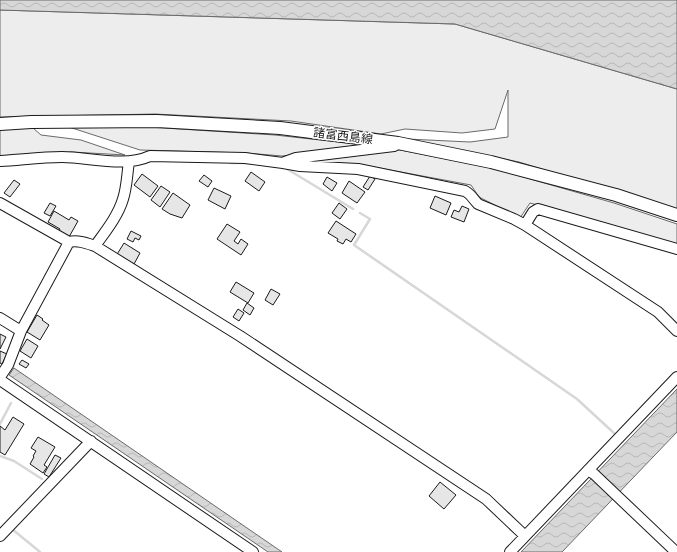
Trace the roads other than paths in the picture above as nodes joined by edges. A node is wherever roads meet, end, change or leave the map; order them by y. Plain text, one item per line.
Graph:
1 (0, 124) edge
2 (398, 143) junction
3 (0, 161) edge
4 (129, 162) junction
5 (283, 163) junction
6 (0, 203) edge
7 (677, 216) edge
8 (525, 225) junction
9 (69, 242) junction
10 (95, 246) junction
11 (677, 249) edge
12 (0, 318) edge
13 (21, 331) junction
14 (677, 331) edge
15 (677, 378) edge
16 (0, 379) edge
17 (91, 441) junction
18 (591, 472) junction
19 (0, 536) edge
20 (525, 536) junction
21 (253, 552) edge
22 (510, 552) edge
23 (676, 552) edge

1 - 2 main road, 諸富西島線
2 - 5 street
2 - 7 main road, 諸富西島線
3 - 4 street
4 - 5 street
4 - 10 street
5 - 8 street
6 - 9 street
8 - 11 street
8 - 14 street
9 - 10 street
9 - 13 street
10 - 20 street
12 - 13 street
13 - 16 street
15 - 18 street
16 - 17 street
17 - 19 street
17 - 21 street
18 - 20 street
18 - 23 street
20 - 22 street

